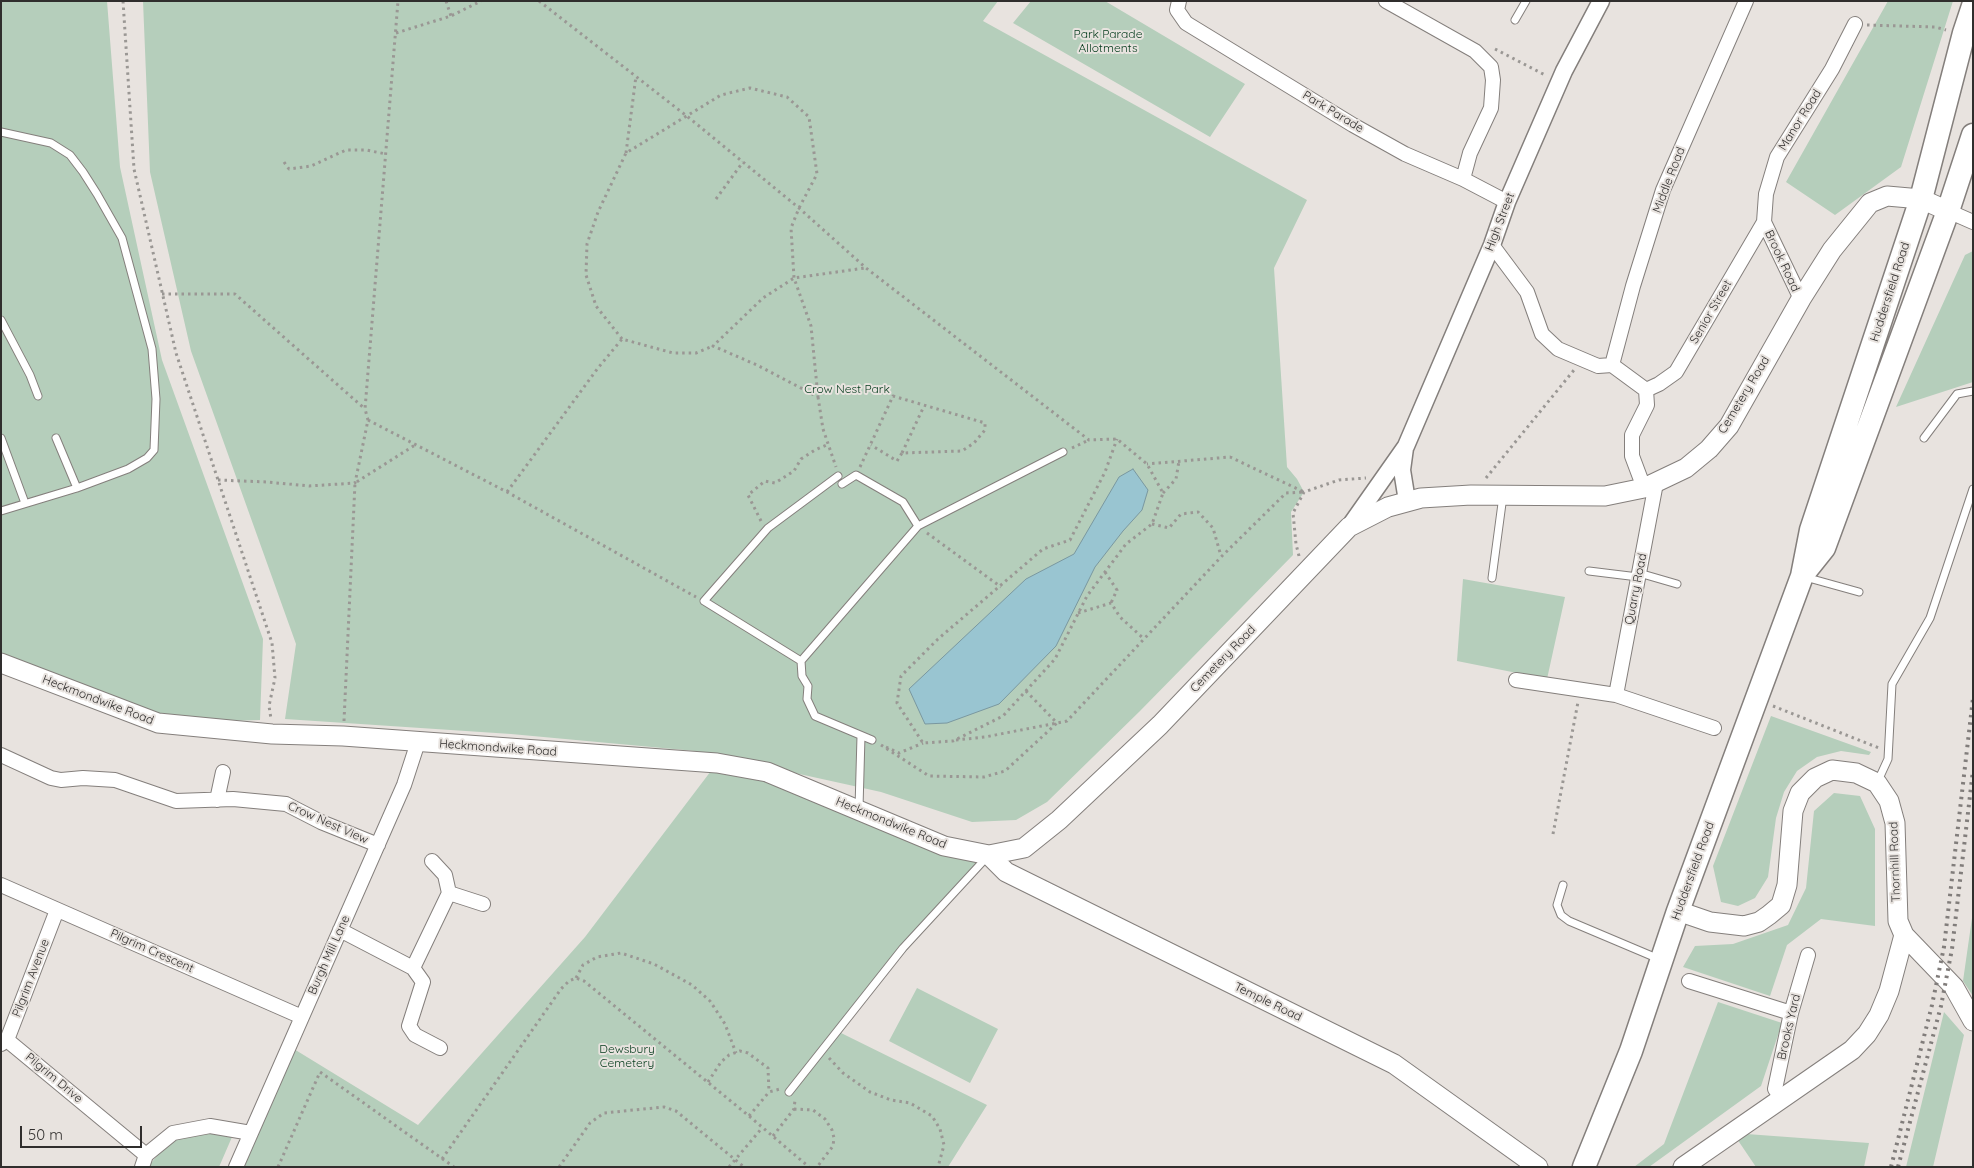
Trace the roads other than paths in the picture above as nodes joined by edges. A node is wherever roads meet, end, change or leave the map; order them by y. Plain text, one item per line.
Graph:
1 (1179, 1) edge
2 (1386, 1) edge
3 (1526, 1) edge
4 (1601, 1) edge
5 (1746, 1) edge
6 (1973, 6) edge
7 (1515, 20) dead end
8 (1856, 24) road end
9 (1, 132) edge
10 (1973, 135) edge
11 (1462, 179) junction
12 (1921, 199) junction
13 (1507, 202) junction
14 (1948, 211) junction
15 (1764, 222) junction
16 (1973, 222) edge
17 (1492, 245) junction
18 (1801, 299) junction
19 (1, 320) edge
20 (1612, 365) junction
21 (1646, 390) junction
22 (1973, 391) edge
23 (38, 396) dead end
24 (1, 438) edge
25 (56, 438) dead end
26 (1924, 438) dead end
27 (1406, 446) junction
28 (1063, 452) road end
29 (838, 476) road end
30 (842, 484) dead end
31 (1650, 486) junction
32 (77, 488) junction
33 (1973, 489) edge
34 (1503, 495) junction
35 (1407, 501) junction
36 (25, 503) junction
37 (1, 511) edge
38 (918, 526) junction
39 (1349, 527) junction
40 (1589, 571) dead end
41 (1639, 575) junction
42 (1802, 576) junction
43 (1492, 578) dead end
44 (1677, 584) dead end
45 (1859, 592) dead end
46 (801, 661) junction
47 (1, 663) edge
48 (1516, 680) dead end
49 (1616, 696) junction
50 (1714, 728) dead end
51 (861, 736) junction
52 (872, 740) road end
53 (418, 742) junction
54 (1, 754) edge
55 (224, 772) dead end
56 (1877, 783) junction
57 (217, 800) junction
58 (859, 810) junction
59 (378, 845) junction
60 (989, 855) junction
61 (432, 861) dead end
62 (1563, 884) dead end
63 (1, 885) edge
64 (449, 892) junction
65 (483, 904) dead end
66 (57, 910) junction
67 (1678, 911) junction
68 (340, 930) junction
69 (1904, 935) junction
70 (1808, 955) dead end
71 (1662, 960) junction
72 (413, 968) junction
73 (1689, 981) dead end
74 (1791, 1014) junction
75 (302, 1017) junction
76 (1973, 1021) edge
77 (4, 1042) edge
78 (440, 1048) dead end
79 (789, 1092) road end
80 (1782, 1098) junction
81 (251, 1133) junction
82 (144, 1161) edge
83 (1686, 1166) edge
84 (236, 1167) edge
85 (1538, 1167) edge
86 (1584, 1167) edge

1 - 11 street, Park Parade
2 - 11 street
3 - 7 lane
4 - 13 street, High Street
5 - 20 street, Middle Road
6 - 12 highway, Huddersfield Road
8 - 15 street, Manor Road
9 - 32 lane
10 - 14 highway, Huddersfield Road
11 - 13 street, Park Parade
12 - 14 main road, Cemetery Road
12 - 18 main road, Cemetery Road
12 - 42 highway, Huddersfield Road
13 - 17 street, High Street
14 - 16 street
14 - 42 highway, Huddersfield Road
15 - 18 street, Brook Road
15 - 21 street, Senior Street
17 - 20 street
17 - 27 street, High Street
18 - 31 main road, Cemetery Road
19 - 23 lane
20 - 21 street
21 - 31 street
22 - 26 lane
24 - 36 lane
25 - 32 lane
27 - 35 street, High Street
27 - 39 street, High Street
28 - 38 lane
29 - 46 lane
30 - 38 lane
31 - 34 main road, Cemetery Road
31 - 41 street, Quarry Road
32 - 36 lane
33 - 56 lane
34 - 35 main road, Cemetery Road
34 - 43 lane
35 - 39 main road, Cemetery Road
36 - 37 lane
38 - 46 lane
39 - 60 main road, Cemetery Road
40 - 41 lane
41 - 44 lane
41 - 49 street, Quarry Road
42 - 45 lane
42 - 67 highway, Huddersfield Road
46 - 51 lane
47 - 53 main road, Heckmondwike Road
48 - 49 street
49 - 50 street
51 - 52 lane
51 - 58 lane
53 - 58 main road, Heckmondwike Road
53 - 59 street, Burgh Mill Lane
54 - 57 street, Crow Nest View
55 - 57 street
56 - 67 main road
56 - 69 main road, Thornhill Road
57 - 59 street, Crow Nest View
58 - 60 main road, Heckmondwike Road
59 - 68 street, Burgh Mill Lane
60 - 79 lane
60 - 85 main road, Temple Road
61 - 64 street
62 - 71 lane
63 - 66 street, Pilgrim Crescent
64 - 65 street
64 - 72 street
66 - 75 street, Pilgrim Crescent
66 - 77 street, Pilgrim Avenue
67 - 71 highway, Huddersfield Road
68 - 72 street
68 - 75 street, Burgh Mill Lane
69 - 76 main road, Thornhill Road
69 - 80 main road
70 - 74 street, Brooks Yard
71 - 86 highway, Huddersfield Road
72 - 78 street
73 - 74 street
74 - 80 street, Brooks Yard
75 - 81 street, Burgh Mill Lane
77 - 82 street, Pilgrim Drive
80 - 83 main road
81 - 82 street, Pilgrim Drive
81 - 84 street, Burgh Mill Lane

